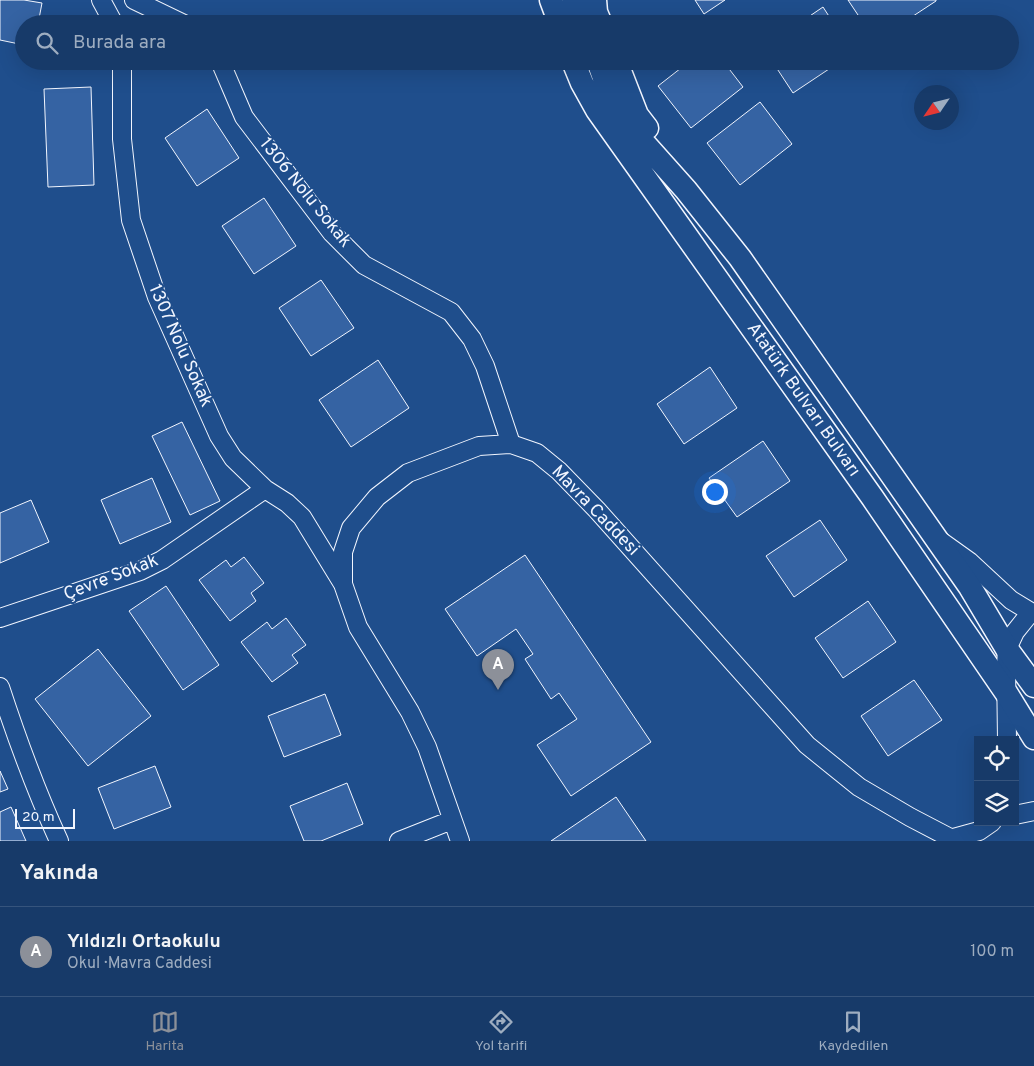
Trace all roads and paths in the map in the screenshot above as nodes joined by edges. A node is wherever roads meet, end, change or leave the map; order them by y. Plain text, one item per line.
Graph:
1 (101, 0) edge
2 (134, 0) edge
3 (551, 0) edge
4 (574, 0) edge
5 (595, 0) edge
6 (109, 15) edge
7 (165, 15) edge
8 (557, 15) edge
9 (579, 15) edge
10 (597, 15) edge
11 (122, 70) edge
12 (224, 70) edge
13 (577, 70) edge
14 (601, 70) edge
15 (620, 70) edge
16 (646, 146) junction
17 (511, 444) junction
18 (265, 489) junction
19 (934, 536) junction
20 (343, 584) junction
21 (1034, 614) edge
22 (0, 618) edge
23 (1007, 649) junction
24 (1034, 686) edge
25 (0, 687) edge
26 (1007, 694) junction
27 (1008, 736) edge
28 (1034, 738) edge
29 (1034, 812) edge
30 (1019, 814) edge
31 (452, 820) junction
32 (986, 826) edge
33 (953, 840) edge
34 (59, 841) edge
35 (399, 841) edge
36 (460, 841) edge

1 - 6 street
2 - 7 street
3 - 8 street
4 - 9 street
5 - 10 street
11 - 18 street, 1307 Nolu Sokak
12 - 17 street, 1306 Nolu Sokak
13 - 26 street, Atatürk Bulvarı Bulvarı
14 - 16 street, Atatürk Bulvarı Bulvarı
15 - 16 street
16 - 19 street, Atatürk Bulvarı Bulvarı
17 - 20 street, Mavra Caddesi
17 - 33 street, Mavra Caddesi
18 - 20 street, 1307 Nolu Sokak
18 - 22 street, Çevre Sokak
19 - 21 street
19 - 23 street, Atatürk Bulvarı Bulvarı
20 - 31 street, Mavra Caddesi
21 - 23 street
23 - 24 street, Atatürk Bulvarı Bulvarı
23 - 26 street
25 - 34 street
26 - 27 street
26 - 28 street, Atatürk Bulvarı Bulvarı
29 - 30 street
31 - 35 street
31 - 36 street, Mavra Caddesi
32 - 33 street, Mavra Caddesi

